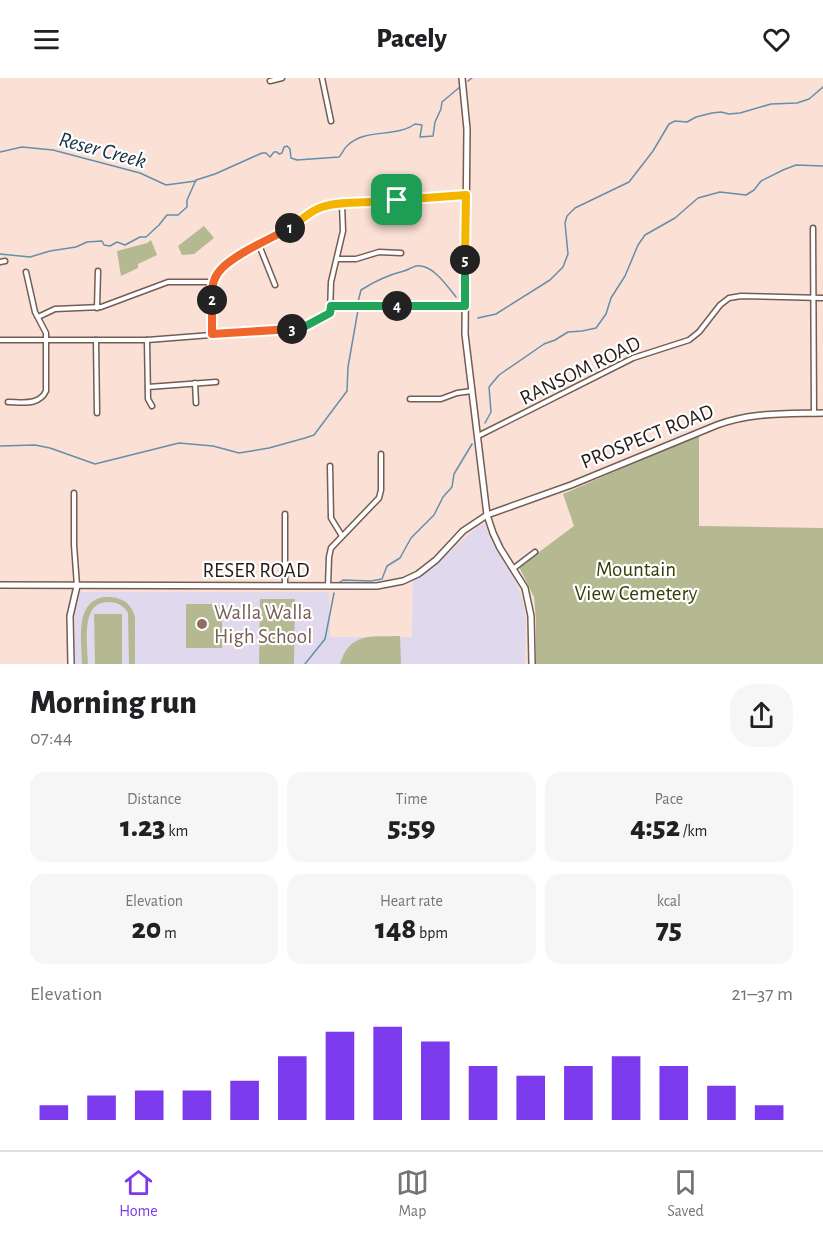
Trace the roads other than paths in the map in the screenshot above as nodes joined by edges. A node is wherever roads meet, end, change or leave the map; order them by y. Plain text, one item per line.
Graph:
1 (282, 78) edge
2 (322, 78) edge
3 (462, 78) edge
4 (270, 81) dead end
5 (332, 122) dead end
6 (466, 195) junction
7 (342, 204) junction
8 (813, 228) dead end
9 (259, 245) junction
10 (401, 253) dead end
11 (337, 259) junction
12 (6, 261) dead end
13 (0, 262) edge
14 (98, 271) dead end
15 (26, 272) dead end
16 (213, 282) junction
17 (275, 285) dead end
18 (813, 298) junction
19 (823, 298) edge
20 (331, 306) junction
21 (465, 306) junction
22 (97, 308) junction
23 (38, 317) junction
24 (212, 334) junction
25 (0, 340) edge
26 (46, 340) junction
27 (96, 340) junction
28 (147, 340) junction
29 (216, 382) dead end
30 (195, 383) junction
31 (148, 387) junction
32 (472, 391) junction
33 (410, 399) dead end
34 (8, 402) dead end
35 (196, 403) dead end
36 (152, 406) dead end
37 (97, 413) dead end
38 (814, 413) junction
39 (823, 413) edge
40 (478, 436) junction
41 (381, 454) dead end
42 (330, 466) dead end
43 (74, 493) dead end
44 (285, 514) dead end
45 (488, 515) junction
46 (342, 536) junction
47 (535, 552) dead end
48 (514, 568) junction
49 (0, 585) edge
50 (77, 586) junction
51 (285, 586) junction
52 (328, 586) junction
53 (71, 664) edge
54 (532, 664) edge

1 - 4 street
2 - 5 street
3 - 6 main road
6 - 7 street
6 - 21 main road
7 - 9 street
7 - 11 street
8 - 18 street
9 - 16 street
9 - 17 street
10 - 11 street
11 - 20 street
12 - 13 street
14 - 22 street
15 - 23 street
16 - 22 street
16 - 24 street
18 - 19 street, RANSOM ROAD
18 - 38 street
18 - 40 street, RANSOM ROAD
20 - 21 street
20 - 24 street
21 - 32 main road
22 - 23 street
23 - 26 street
24 - 28 street
25 - 26 street
26 - 27 street
26 - 34 street
27 - 28 street
27 - 37 street
28 - 31 street
29 - 30 street
30 - 31 street
30 - 35 street
31 - 36 street
32 - 33 street
32 - 40 main road
38 - 39 main road, PROSPECT ROAD
38 - 45 main road, PROSPECT ROAD
40 - 45 main road
41 - 46 street
42 - 46 street
43 - 50 street
44 - 51 street
45 - 48 main road
45 - 52 main road, RESER ROAD
46 - 52 street
47 - 48 street
48 - 54 main road
49 - 50 main road, RESER ROAD
50 - 51 main road, RESER ROAD
50 - 53 main road
51 - 52 main road, RESER ROAD

